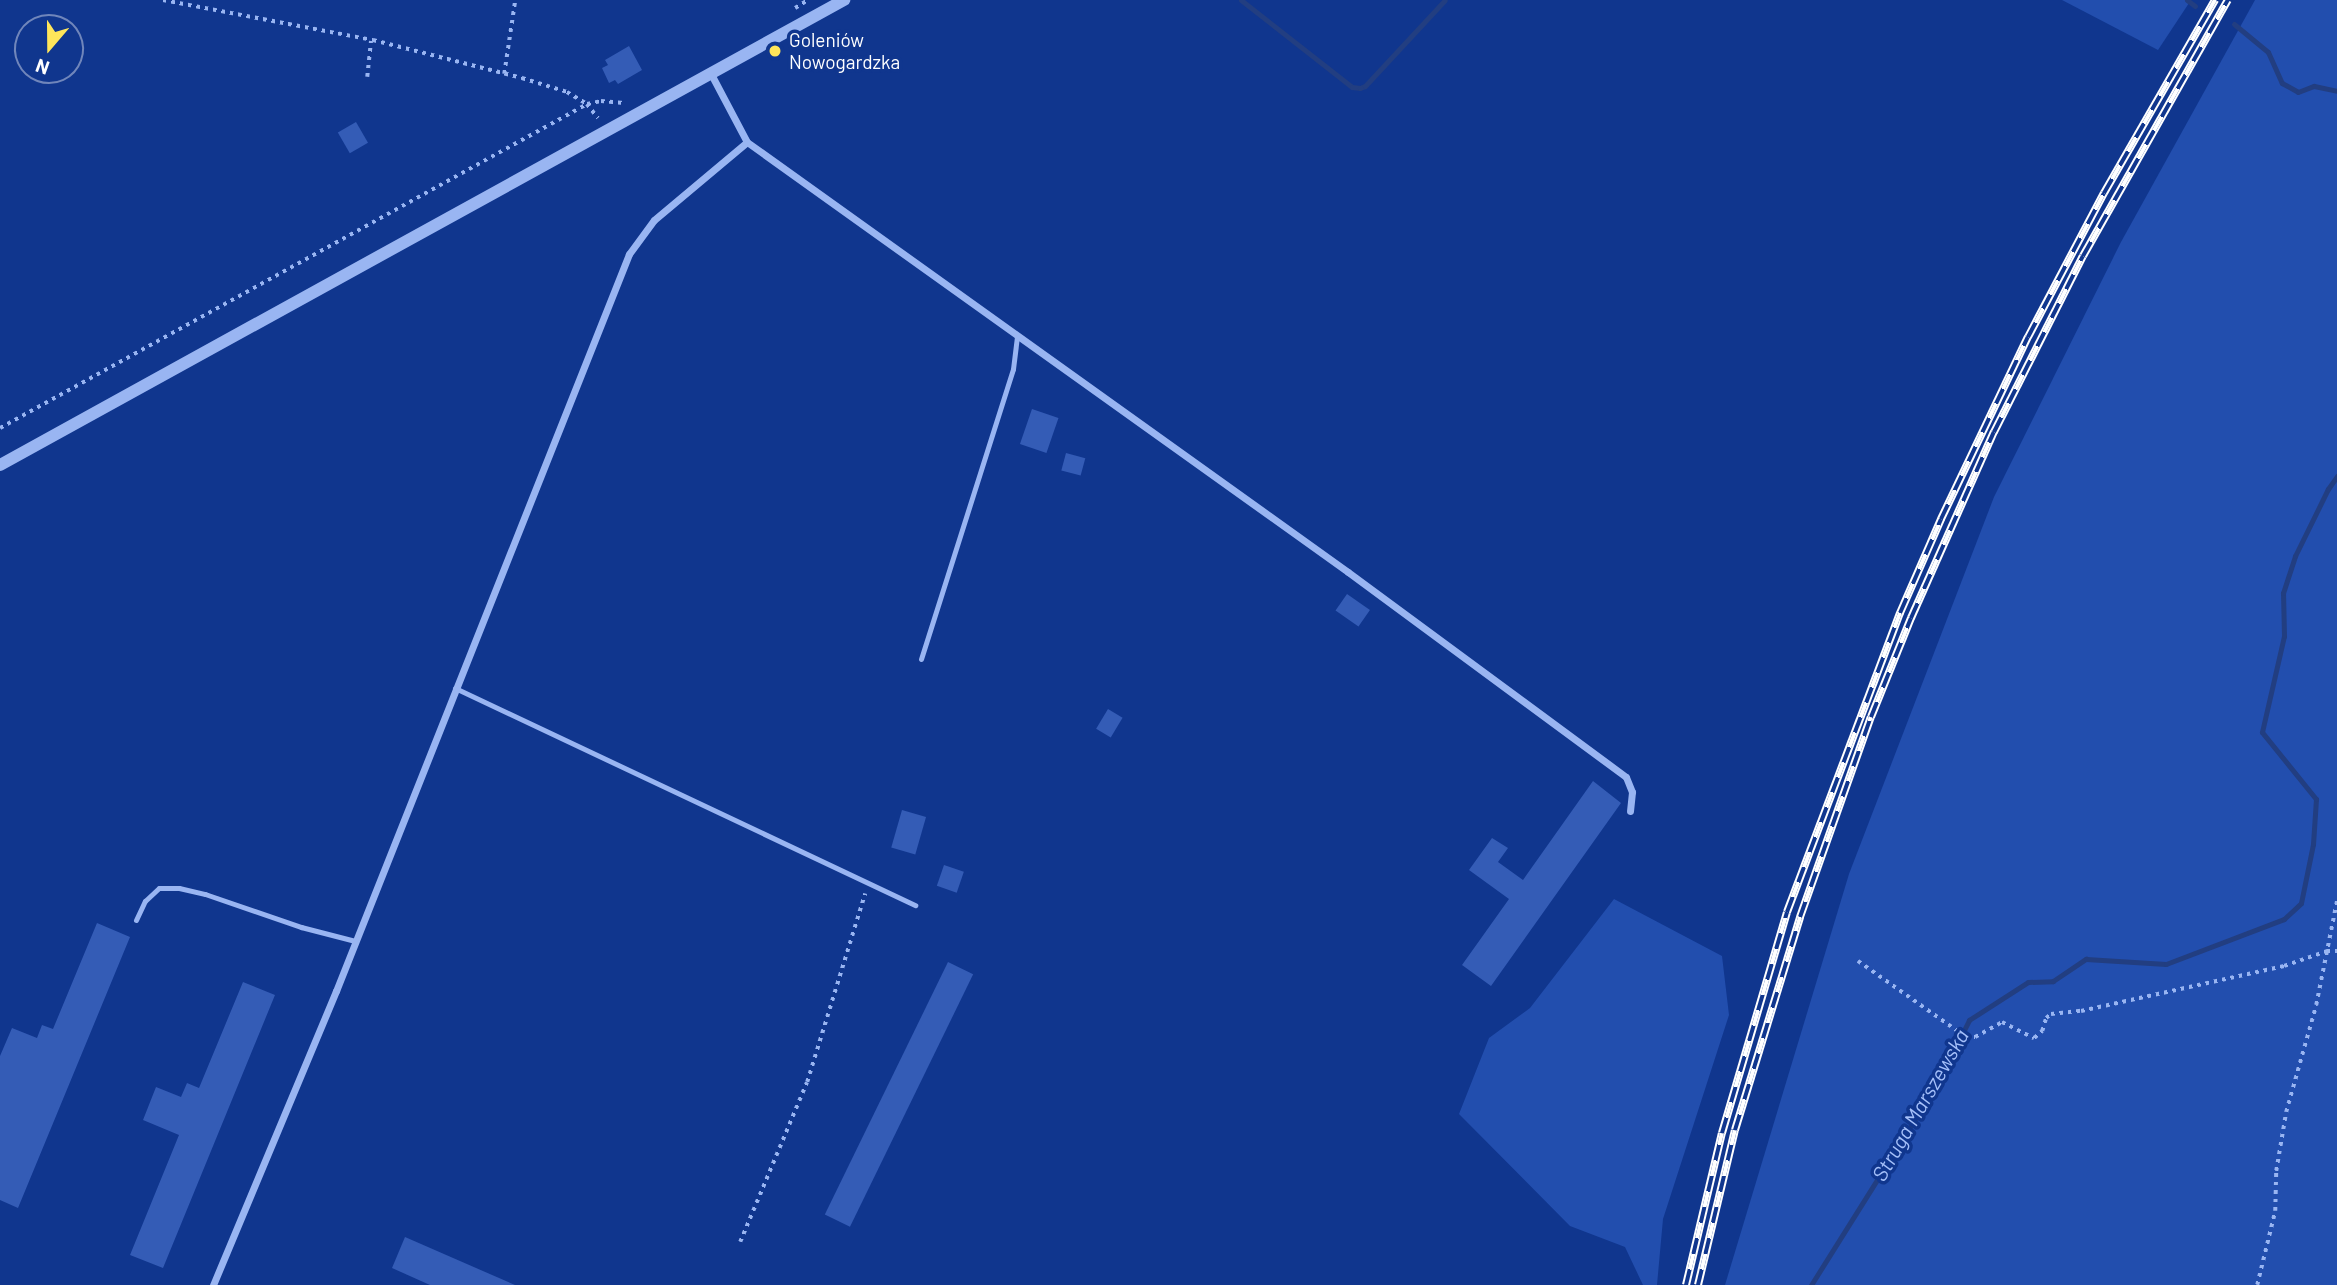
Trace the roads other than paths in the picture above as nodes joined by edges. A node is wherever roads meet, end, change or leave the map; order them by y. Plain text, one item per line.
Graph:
1 (844, 0) edge
2 (711, 74) junction
3 (747, 142) junction
4 (1017, 336) junction
5 (0, 465) edge
6 (921, 659) dead end
7 (454, 688) junction
8 (1630, 811) dead end
9 (915, 905) dead end
10 (136, 920) dead end
11 (355, 941) junction
12 (213, 1285) edge

1 - 2 street
2 - 3 street
2 - 5 street
3 - 4 street
3 - 7 street
4 - 6 lane
4 - 8 street
7 - 9 lane
7 - 11 street
10 - 11 lane
11 - 12 street

